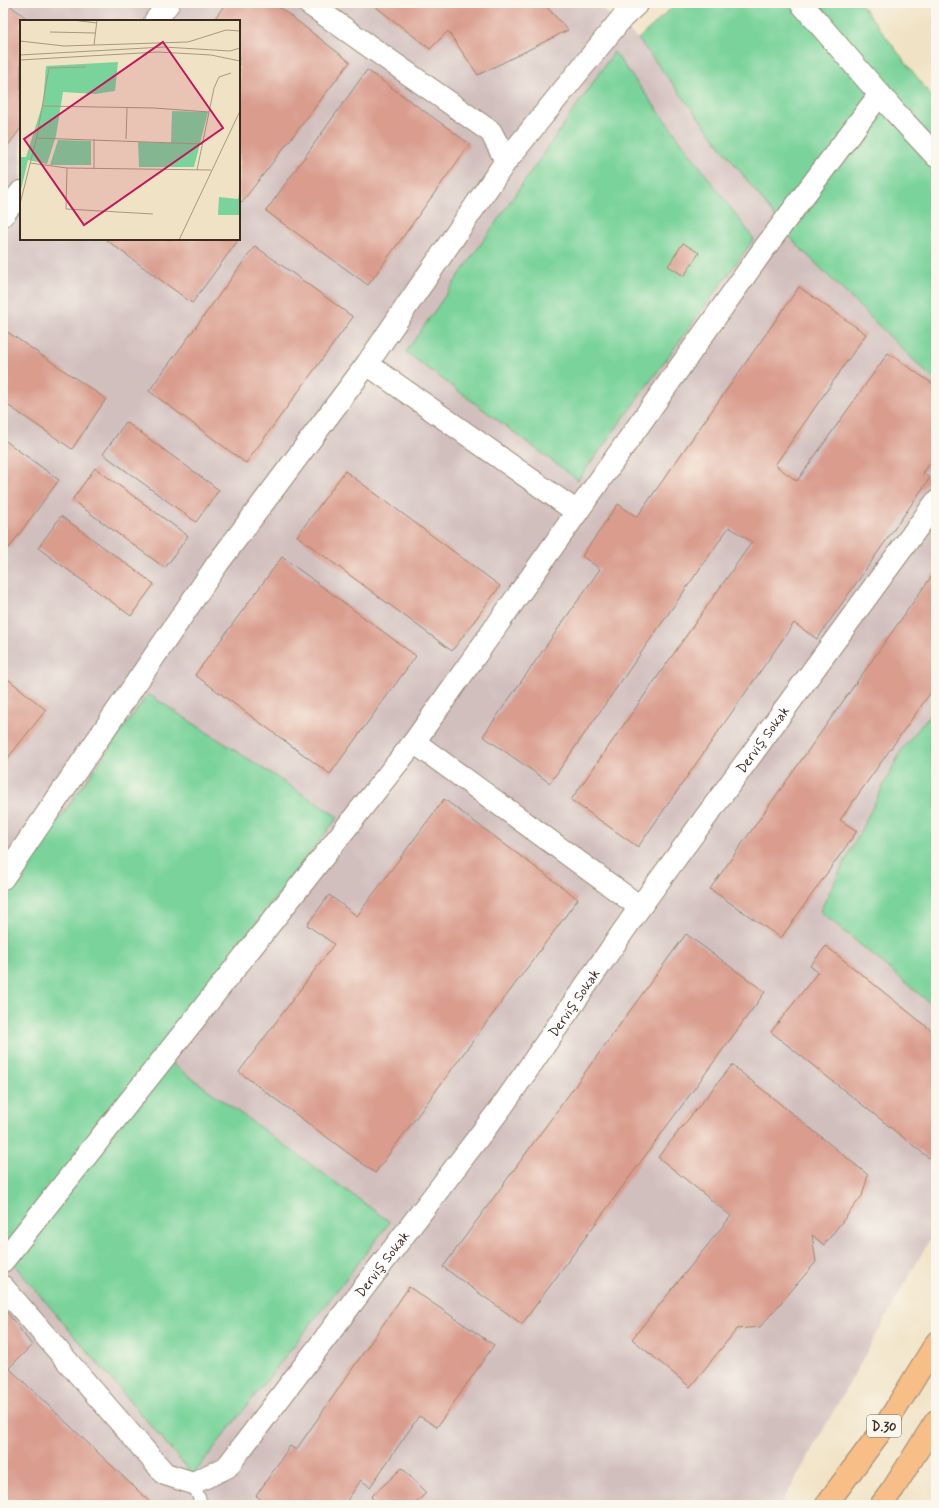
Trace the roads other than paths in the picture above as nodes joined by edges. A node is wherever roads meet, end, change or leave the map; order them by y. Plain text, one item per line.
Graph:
1 (169, 3) edge
2 (308, 3) edge
3 (638, 3) edge
4 (801, 3) edge
5 (156, 20) edge
6 (880, 94) junction
7 (936, 156) edge
8 (506, 161) junction
9 (20, 193) edge
10 (3, 215) edge
11 (367, 364) junction
12 (936, 502) edge
13 (577, 512) junction
14 (414, 742) junction
15 (3, 878) edge
16 (640, 907) junction
17 (3, 1261) edge
18 (3, 1287) edge
19 (936, 1343) edge
20 (936, 1421) edge
21 (193, 1483) junction
22 (202, 1505) edge
23 (826, 1505) edge
24 (881, 1505) edge

1 - 5 street
2 - 8 street
3 - 8 street
4 - 6 street
6 - 7 street
6 - 13 street
8 - 11 street
9 - 10 street
11 - 13 street
11 - 15 street
12 - 16 street, Derviş Sokak
13 - 14 street
14 - 16 street
14 - 17 street
16 - 21 street, Derviş Sokak
18 - 21 street
19 - 23 highway, D.30
20 - 24 highway
21 - 22 lane

